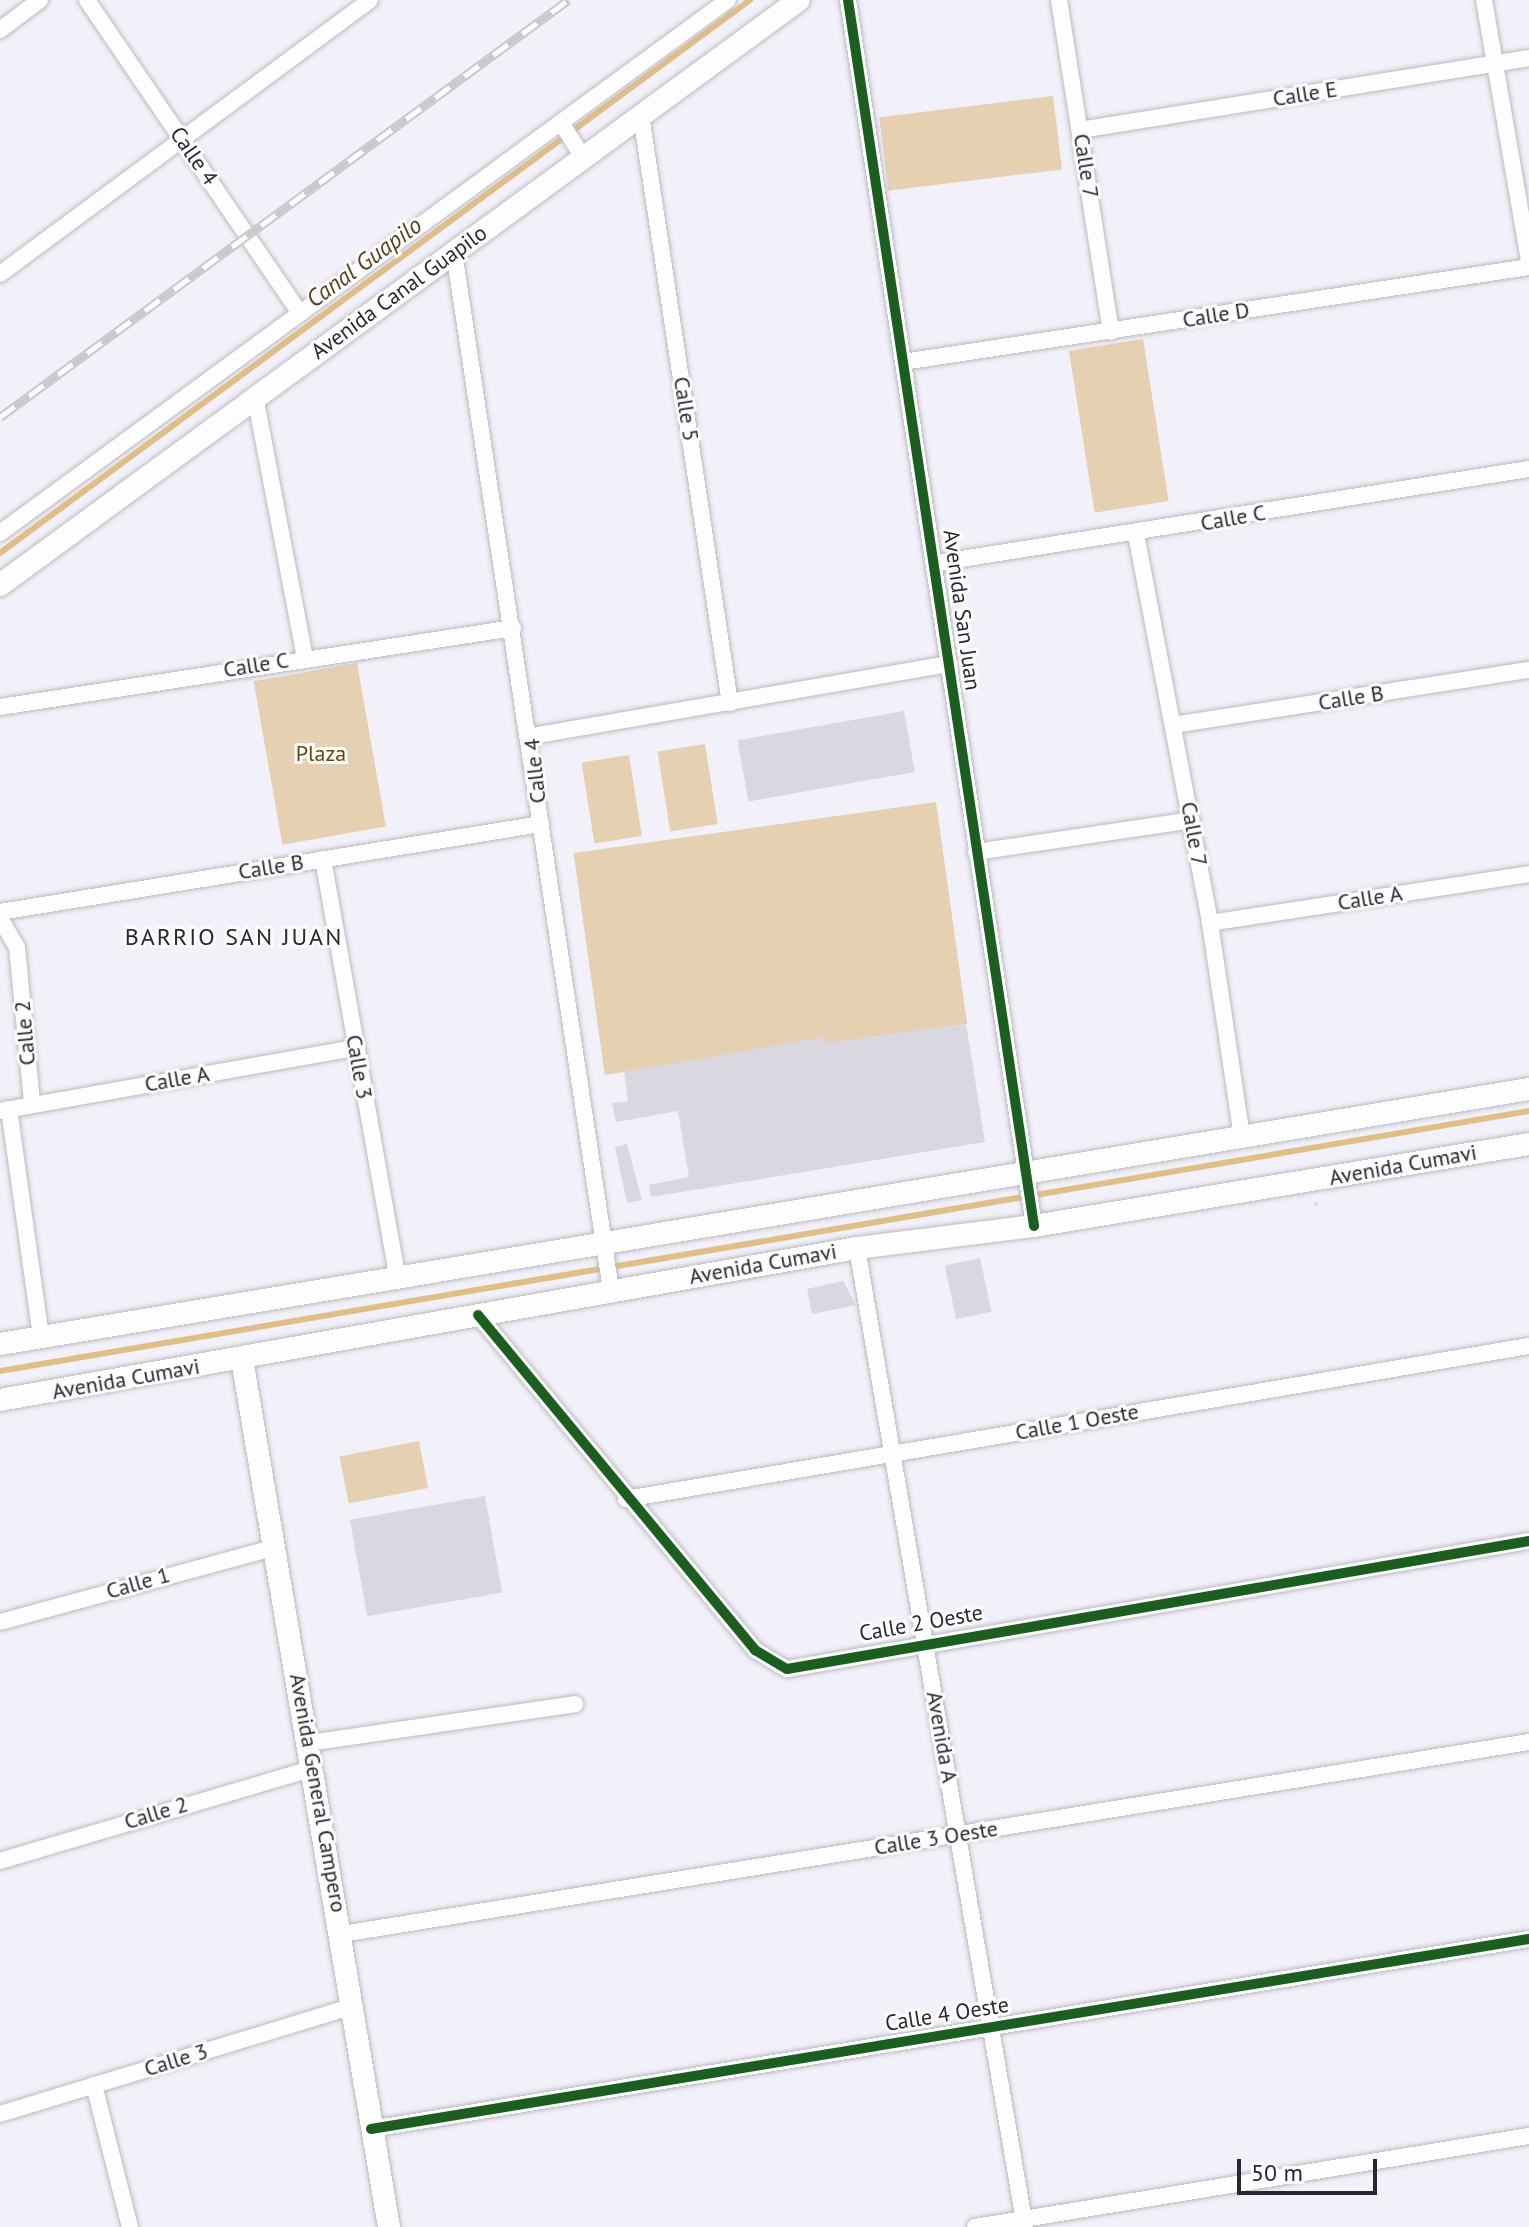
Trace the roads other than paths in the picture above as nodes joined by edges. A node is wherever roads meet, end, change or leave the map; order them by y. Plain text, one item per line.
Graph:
1 (40, 0) edge
2 (87, 0) edge
3 (370, 0) edge
4 (728, 0) edge
5 (799, 0) edge
6 (848, 0) edge
7 (1059, 0) edge
8 (1484, 0) edge
9 (0, 30) edge
10 (1529, 58) edge
11 (1495, 63) junction
12 (641, 115) junction
13 (564, 128) junction
14 (1080, 130) junction
15 (182, 139) junction
16 (581, 155) junction
17 (454, 252) junction
18 (1529, 264) edge
19 (0, 274) edge
20 (300, 313) junction
21 (1111, 332) junction
22 (903, 362) junction
23 (255, 396) junction
24 (1529, 469) edge
25 (0, 533) edge
26 (1136, 534) junction
27 (936, 563) junction
28 (0, 585) edge
29 (513, 628) junction
30 (305, 657) junction
31 (950, 664) junction
32 (1529, 670) edge
33 (730, 703) junction
34 (0, 707) edge
35 (1173, 725) junction
36 (532, 736) junction
37 (1192, 820) junction
38 (541, 824) junction
39 (976, 852) junction
40 (323, 859) junction
41 (1529, 874) edge
42 (0, 912) edge
43 (0, 918) edge
44 (1210, 923) junction
45 (355, 1048) junction
46 (1529, 1089) edge
47 (32, 1104) junction
48 (4, 1110) edge
49 (1242, 1136) junction
50 (1529, 1144) edge
51 (1024, 1182) junction
52 (1033, 1221) junction
53 (603, 1247) junction
54 (857, 1248) junction
55 (397, 1276) junction
56 (609, 1282) junction
57 (478, 1315) junction
58 (41, 1338) junction
59 (0, 1344) edge
60 (1529, 1346) edge
61 (242, 1359) junction
62 (0, 1400) edge
63 (894, 1453) junction
64 (626, 1499) junction
65 (1529, 1541) edge
66 (276, 1547) junction
67 (0, 1622) edge
68 (926, 1641) junction
69 (575, 1704) dead end
70 (1529, 1742) edge
71 (309, 1743) junction
72 (314, 1768) junction
73 (958, 1834) junction
74 (0, 1861) edge
75 (342, 1934) junction
76 (1529, 1939) edge
77 (353, 2006) junction
78 (991, 2027) junction
79 (94, 2085) junction
80 (0, 2114) edge
81 (371, 2129) junction
82 (1529, 2136) edge
83 (1025, 2223) edge
84 (130, 2227) edge
85 (389, 2227) edge
86 (975, 2227) edge

1 - 9 street
2 - 15 street, Calle 4
3 - 15 street
4 - 13 street, Avenida Canal Guapilo
5 - 12 main road, Avenida Canal Guapilo
6 - 22 street, Avenida San Juan
7 - 14 street, Calle 7
8 - 11 street
10 - 11 street, Calle E
11 - 14 street, Calle E
11 - 18 street
12 - 16 main road, Avenida Canal Guapilo
12 - 33 street, Calle 5
13 - 16 street
13 - 20 street, Avenida Canal Guapilo
14 - 21 street, Calle 7
15 - 19 street
15 - 20 street, Calle 4
16 - 17 main road, Avenida Canal Guapilo
17 - 23 main road, Avenida Canal Guapilo
17 - 29 street, Calle 4
18 - 21 street, Calle D
20 - 25 street, Avenida Canal Guapilo
21 - 22 street, Calle D
22 - 27 street, Avenida San Juan
23 - 28 main road, Avenida Canal Guapilo
23 - 30 street
24 - 26 street, Calle C
26 - 27 street, Calle C
26 - 35 street, Calle 7
27 - 31 street, Avenida San Juan
29 - 30 street, Calle C
29 - 36 street, Calle 4
30 - 34 street, Calle C
31 - 33 street
31 - 39 street, Avenida San Juan
32 - 35 street, Calle B
33 - 36 street
35 - 37 street, Calle 7
36 - 38 street, Calle 4
37 - 39 street
37 - 44 street, Calle 7
38 - 40 street, Calle B
38 - 53 street, Calle 4
39 - 51 street, Avenida San Juan
40 - 42 street, Calle B
40 - 45 street, Calle 3
41 - 44 street, Calle A
43 - 47 street, Calle 2
44 - 49 street, Calle 7
45 - 47 street, Calle A
45 - 55 street, Calle 3
46 - 49 main road
47 - 48 street, Calle A
48 - 58 street
49 - 51 main road
50 - 52 main road, Avenida Cumavi
51 - 52 street, Avenida San Juan
51 - 53 main road
52 - 54 main road, Avenida Cumavi
53 - 55 main road
53 - 56 street, Calle 4
54 - 56 main road, Avenida Cumavi
54 - 63 street, Avenida A
55 - 58 main road
56 - 57 main road, Avenida Cumavi
57 - 61 main road, Avenida Cumavi
57 - 64 street, Calle 2 Oeste
58 - 59 main road
60 - 63 street, Calle 1 Oeste
61 - 62 main road, Avenida Cumavi
61 - 66 main road, Avenida General Campero
63 - 64 street, Calle 1 Oeste
63 - 68 street, Avenida A
64 - 68 street, Calle 2 Oeste
65 - 68 street, Calle 2 Oeste
66 - 67 street, Calle 1
66 - 71 main road, Avenida General Campero
68 - 73 street, Avenida A
69 - 71 street
70 - 73 street, Calle 3 Oeste
71 - 72 main road, Avenida General Campero
72 - 74 street, Calle 2
72 - 75 main road, Avenida General Campero
73 - 75 street, Calle 3 Oeste
73 - 78 street, Avenida A
75 - 77 main road, Avenida General Campero
76 - 78 street, Calle 4 Oeste
77 - 79 street, Calle 3
77 - 81 main road, Avenida General Campero
78 - 81 street, Calle 4 Oeste
78 - 83 street, Avenida A
79 - 80 street, Calle 3
79 - 84 street
81 - 85 main road, Avenida General Campero
82 - 83 street
83 - 86 street

